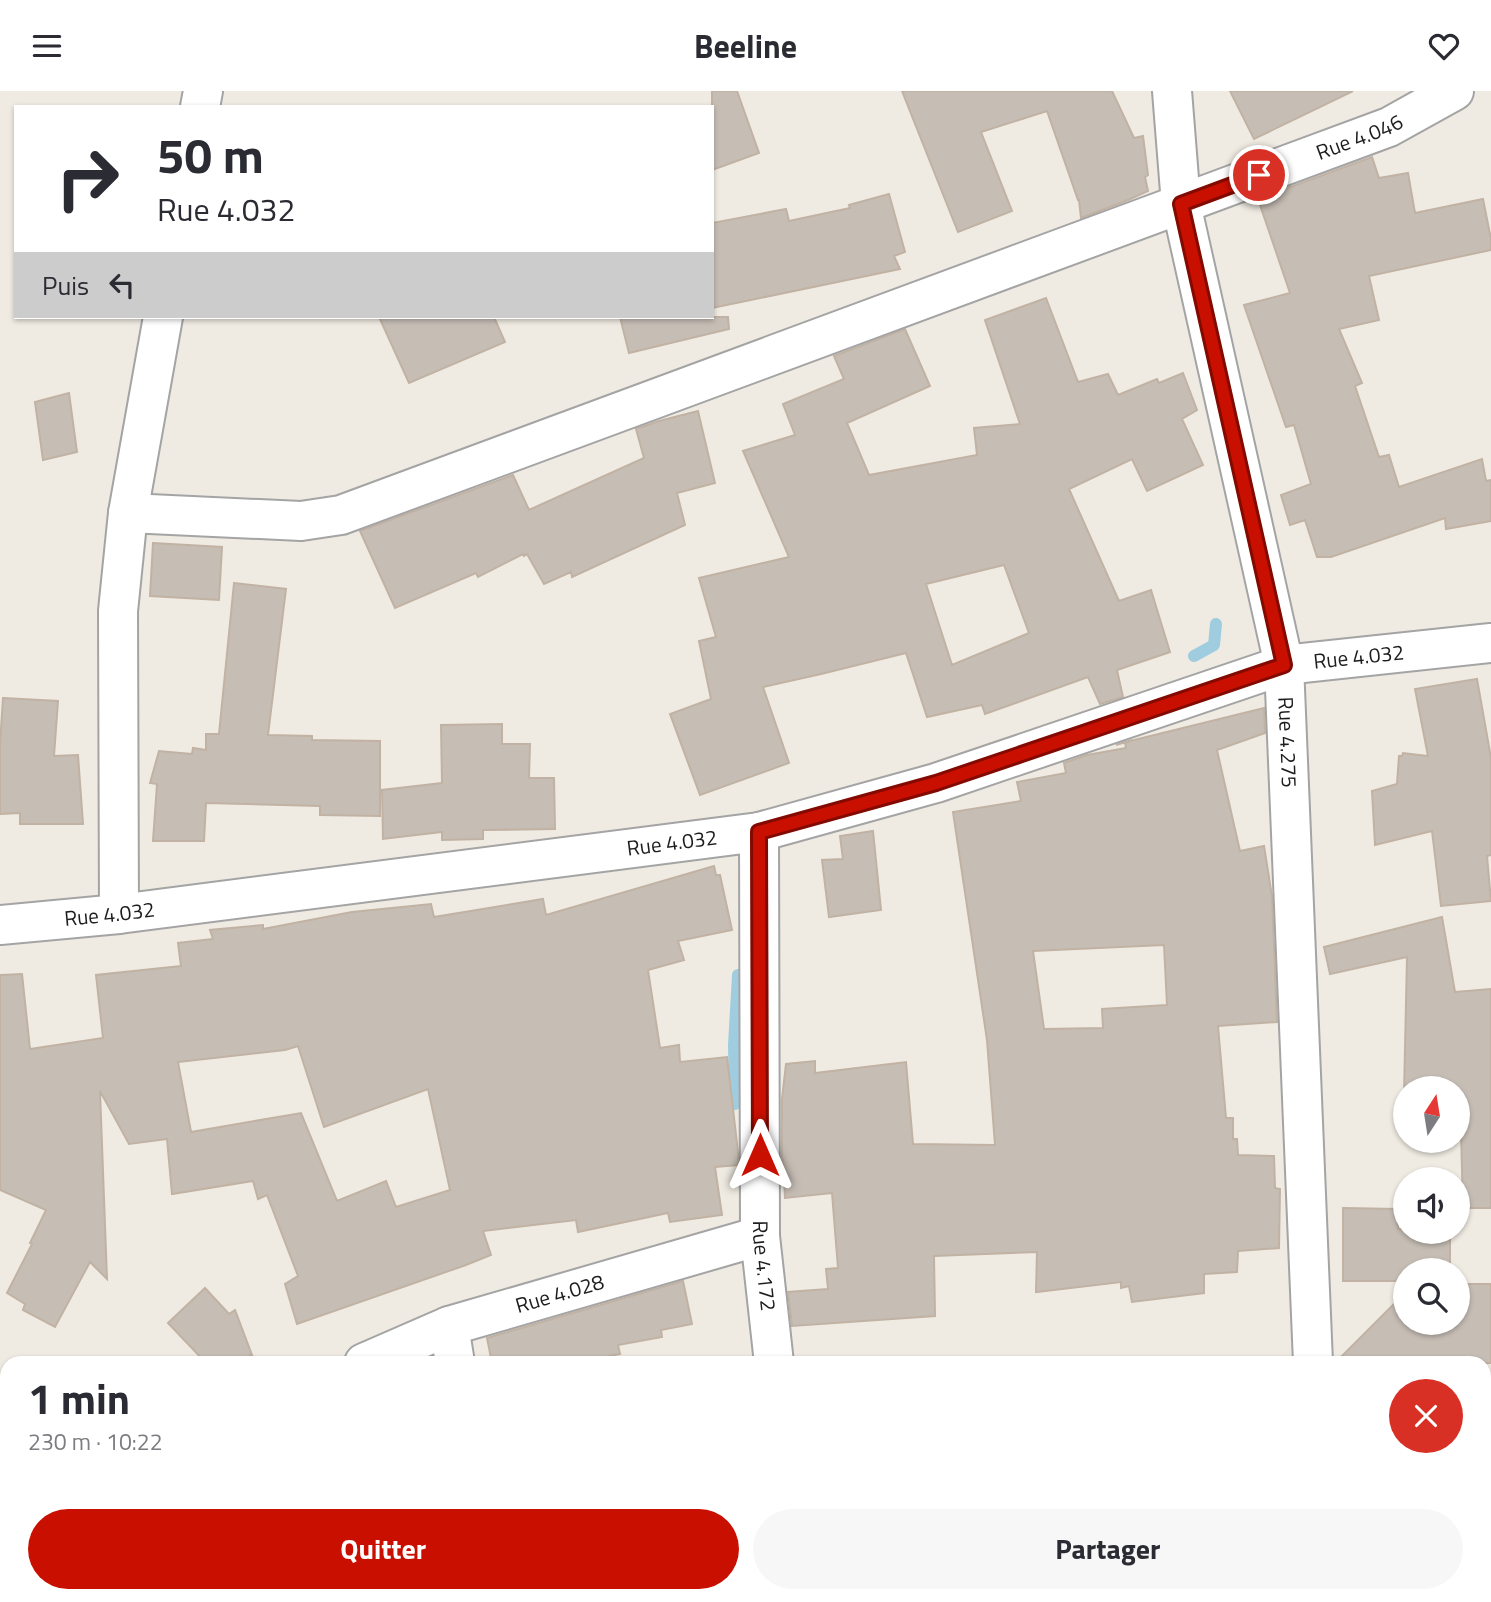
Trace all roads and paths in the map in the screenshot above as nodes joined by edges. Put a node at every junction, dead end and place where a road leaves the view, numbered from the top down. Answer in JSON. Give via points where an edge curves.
{"nodes":[{"id":1,"x":1172,"y":91,"type":"edge"},
{"id":2,"x":1454,"y":91,"type":"edge"},
{"id":3,"x":1181,"y":204,"type":"junction"},
{"id":4,"x":163,"y":319,"type":"edge"},
{"id":5,"x":128,"y":513,"type":"junction"},
{"id":6,"x":1491,"y":643,"type":"edge"},
{"id":7,"x":1284,"y":665,"type":"junction"},
{"id":8,"x":759,"y":832,"type":"junction"},
{"id":9,"x":119,"y":914,"type":"junction"},
{"id":10,"x":0,"y":925,"type":"edge"},
{"id":11,"x":760,"y":1236,"type":"junction"},
{"id":12,"x":449,"y":1326,"type":"junction"},
{"id":13,"x":380,"y":1356,"type":"edge"},
{"id":14,"x":453,"y":1356,"type":"edge"},
{"id":15,"x":773,"y":1356,"type":"edge"},
{"id":16,"x":1313,"y":1356,"type":"edge"}],
"edges":[{"from":1,"to":3,"type":"street","name":"Rue 4.275"},
{"from":2,"to":3,"type":"street","name":"Rue 4.046","via":[[1389,127]]},
{"from":3,"to":5,"type":"street","name":"Rue 4.046","via":[[341,515],[302,521]]},
{"from":3,"to":7,"type":"street","name":"Rue 4.275"},
{"from":4,"to":5,"type":"street"},
{"from":5,"to":9,"type":"street","via":[[118,611]]},
{"from":6,"to":7,"type":"street","name":"Rue 4.032"},
{"from":7,"to":8,"type":"street","name":"Rue 4.032","via":[[936,783]]},
{"from":7,"to":16,"type":"street","name":"Rue 4.275"},
{"from":8,"to":9,"type":"street","name":"Rue 4.032"},
{"from":8,"to":11,"type":"street","name":"Rue 4.172"},
{"from":9,"to":10,"type":"street","name":"Rue 4.032"},
{"from":11,"to":12,"type":"street","name":"Rue 4.028"},
{"from":11,"to":15,"type":"street","name":"Rue 4.172"},
{"from":12,"to":13,"type":"street","name":"Rue 4.028"},
{"from":12,"to":14,"type":"street"}]}
